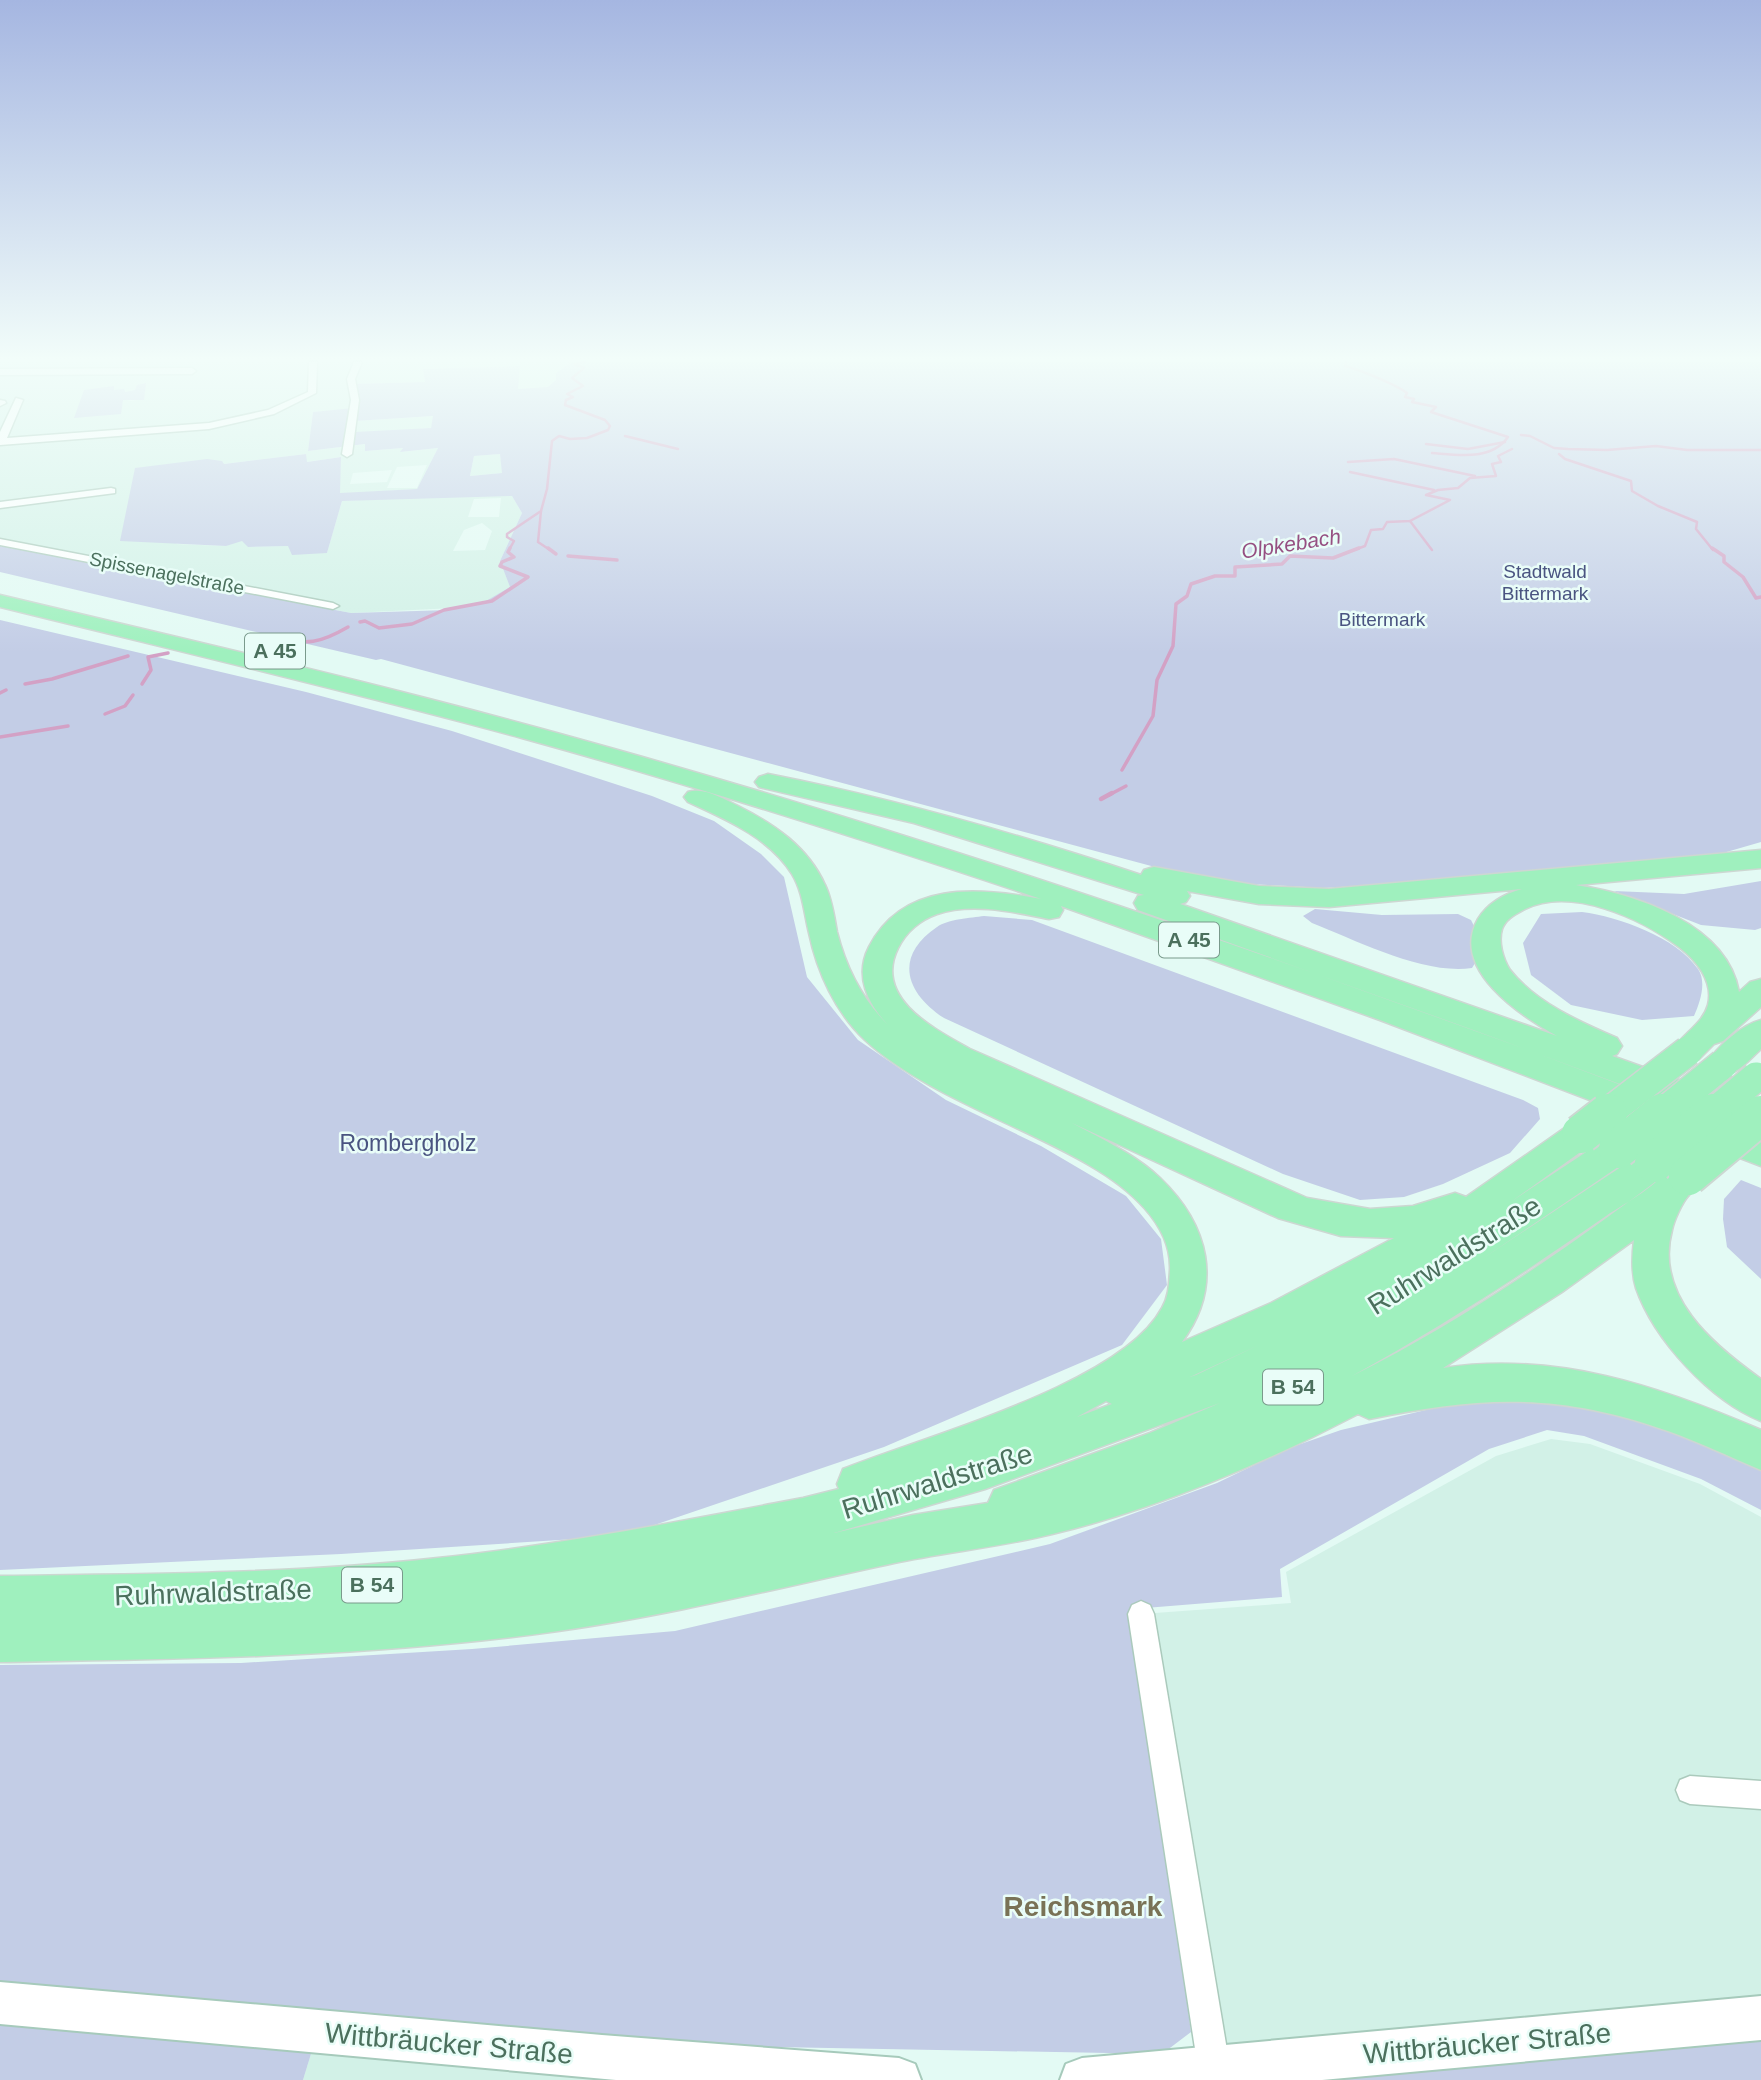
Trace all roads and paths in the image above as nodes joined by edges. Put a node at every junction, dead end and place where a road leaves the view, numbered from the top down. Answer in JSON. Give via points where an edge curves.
{"nodes":[{"id":1,"x":111,"y":491,"type":"dead end"},
{"id":2,"x":0,"y":505,"type":"edge"},
{"id":3,"x":0,"y":542,"type":"edge"},
{"id":4,"x":0,"y":586,"type":"edge"},
{"id":5,"x":0,"y":601,"type":"edge"},
{"id":6,"x":46,"y":604,"type":"junction"},
{"id":7,"x":333,"y":606,"type":"dead end"},
{"id":8,"x":609,"y":753,"type":"junction"},
{"id":9,"x":768,"y":782,"type":"junction"},
{"id":10,"x":676,"y":789,"type":"junction"},
{"id":11,"x":1006,"y":841,"type":"junction"},
{"id":12,"x":1761,"y":859,"type":"edge"},
{"id":13,"x":1063,"y":913,"type":"junction"},
{"id":14,"x":1761,"y":990,"type":"edge"},
{"id":15,"x":1761,"y":1031,"type":"edge"},
{"id":16,"x":1617,"y":1051,"type":"junction"},
{"id":17,"x":1688,"y":1051,"type":"junction"},
{"id":18,"x":1759,"y":1085,"type":"edge"},
{"id":19,"x":1761,"y":1115,"type":"edge"},
{"id":20,"x":1761,"y":1124,"type":"edge"},
{"id":21,"x":1761,"y":1152,"type":"edge"},
{"id":22,"x":1671,"y":1170,"type":"junction"},
{"id":23,"x":1761,"y":1173,"type":"edge"},
{"id":24,"x":1516,"y":1178,"type":"junction"},
{"id":25,"x":1761,"y":1402,"type":"edge"},
{"id":26,"x":1318,"y":1414,"type":"junction"},
{"id":27,"x":1026,"y":1421,"type":"junction"},
{"id":28,"x":1761,"y":1450,"type":"edge"},
{"id":29,"x":719,"y":1534,"type":"junction"},
{"id":30,"x":898,"y":1540,"type":"junction"},
{"id":31,"x":0,"y":1599,"type":"edge"},
{"id":32,"x":1141,"y":1614,"type":"dead end"},
{"id":33,"x":0,"y":1639,"type":"edge"},
{"id":34,"x":1690,"y":1790,"type":"dead end"},
{"id":35,"x":1761,"y":1795,"type":"edge"},
{"id":36,"x":0,"y":2003,"type":"edge"},
{"id":37,"x":1761,"y":2018,"type":"edge"},
{"id":38,"x":1214,"y":2068,"type":"junction"},
{"id":39,"x":899,"y":2080,"type":"edge"},
{"id":40,"x":1082,"y":2080,"type":"edge"}],
"edges":[{"from":1,"to":2,"type":"street","via":[[94,489]]},
{"from":3,"to":7,"type":"street","name":"Spissenagelstraße"},
{"from":4,"to":6,"type":"highway","number":"A 45"},
{"from":5,"to":6,"type":"highway","number":"A 45"},
{"from":6,"to":8,"type":"highway","number":"A 45"},
{"from":6,"to":8,"type":"highway","number":"A 45","via":[[372,675]]},
{"from":8,"to":9,"type":"highway","number":"A 45"},
{"from":8,"to":10,"type":"highway"},
{"from":8,"to":21,"type":"highway","number":"A 45","via":[[1141,923]]},
{"from":9,"to":11,"type":"highway","via":[[847,796]]},
{"from":9,"to":20,"type":"highway","number":"A 45","via":[[1322,962]]},
{"from":10,"to":13,"type":"highway"},
{"from":10,"to":27,"type":"highway","via":[[743,819],[795,858],[812,887],[837,980],[882,1038],[931,1070],[1121,1168],[1154,1194],[1182,1232],[1191,1275],[1188,1297],[1168,1335],[1119,1372]]},
{"from":11,"to":12,"type":"highway","via":[[1199,886],[1294,897],[1408,892]]},
{"from":11,"to":16,"type":"highway","via":[[1330,948]]},
{"from":13,"to":23,"type":"highway","via":[[1442,1049]]},
{"from":13,"to":24,"type":"highway","via":[[996,899],[967,899],[910,916],[890,933],[876,965],[886,1003],[901,1020],[947,1050],[1309,1214],[1354,1223],[1408,1222],[1438,1215]]},
{"from":14,"to":17,"type":"highway"},
{"from":15,"to":29,"type":"highway","name":"Ruhrwaldstraße","number":"B 54","bridge":true,"via":[[1618,1149],[1452,1260],[1310,1340],[1206,1390],[985,1469],[803,1520]]},
{"from":16,"to":17,"type":"highway","via":[[1553,1020],[1501,978],[1486,945],[1486,933],[1497,913],[1529,897],[1574,894],[1634,908],[1685,936],[1709,959],[1724,994],[1718,1017]]},
{"from":16,"to":18,"type":"highway"},
{"from":17,"to":24,"type":"highway","bridge":true,"via":[[1581,1135]]},
{"from":18,"to":22,"type":"highway","number":"B 54","bridge":true},
{"from":19,"to":22,"type":"highway","bridge":true},
{"from":22,"to":25,"type":"highway","via":[[1668,1199],[1650,1236],[1647,1256],[1652,1283],[1683,1335]]},
{"from":22,"to":26,"type":"highway","via":[[1562,1271],[1401,1372]]},
{"from":22,"to":30,"type":"highway","number":"B 54","via":[[1570,1223],[1484,1280],[1340,1364],[1229,1419],[1086,1478]]},
{"from":24,"to":27,"type":"highway","via":[[1425,1240],[1285,1315],[1121,1389]]},
{"from":26,"to":28,"type":"highway","via":[[1419,1390],[1501,1381],[1540,1382],[1623,1397]]},
{"from":26,"to":30,"type":"highway","via":[[1229,1452],[1073,1508]]},
{"from":27,"to":29,"type":"highway"},
{"from":29,"to":31,"type":"highway","name":"Ruhrwaldstraße","number":"B 54","via":[[563,1565],[436,1581],[215,1595]]},
{"from":30,"to":33,"type":"highway","name":"Ruhrwaldstraße","number":"B 54","via":[[757,1573],[533,1611],[226,1634]]},
{"from":32,"to":38,"type":"street"},
{"from":34,"to":35,"type":"street"},
{"from":36,"to":39,"type":"main road","name":"Wittbräucker Straße"},
{"from":37,"to":38,"type":"main road","name":"Wittbräucker Straße"},
{"from":38,"to":40,"type":"main road","name":"Wittbräucker Straße"}]}
